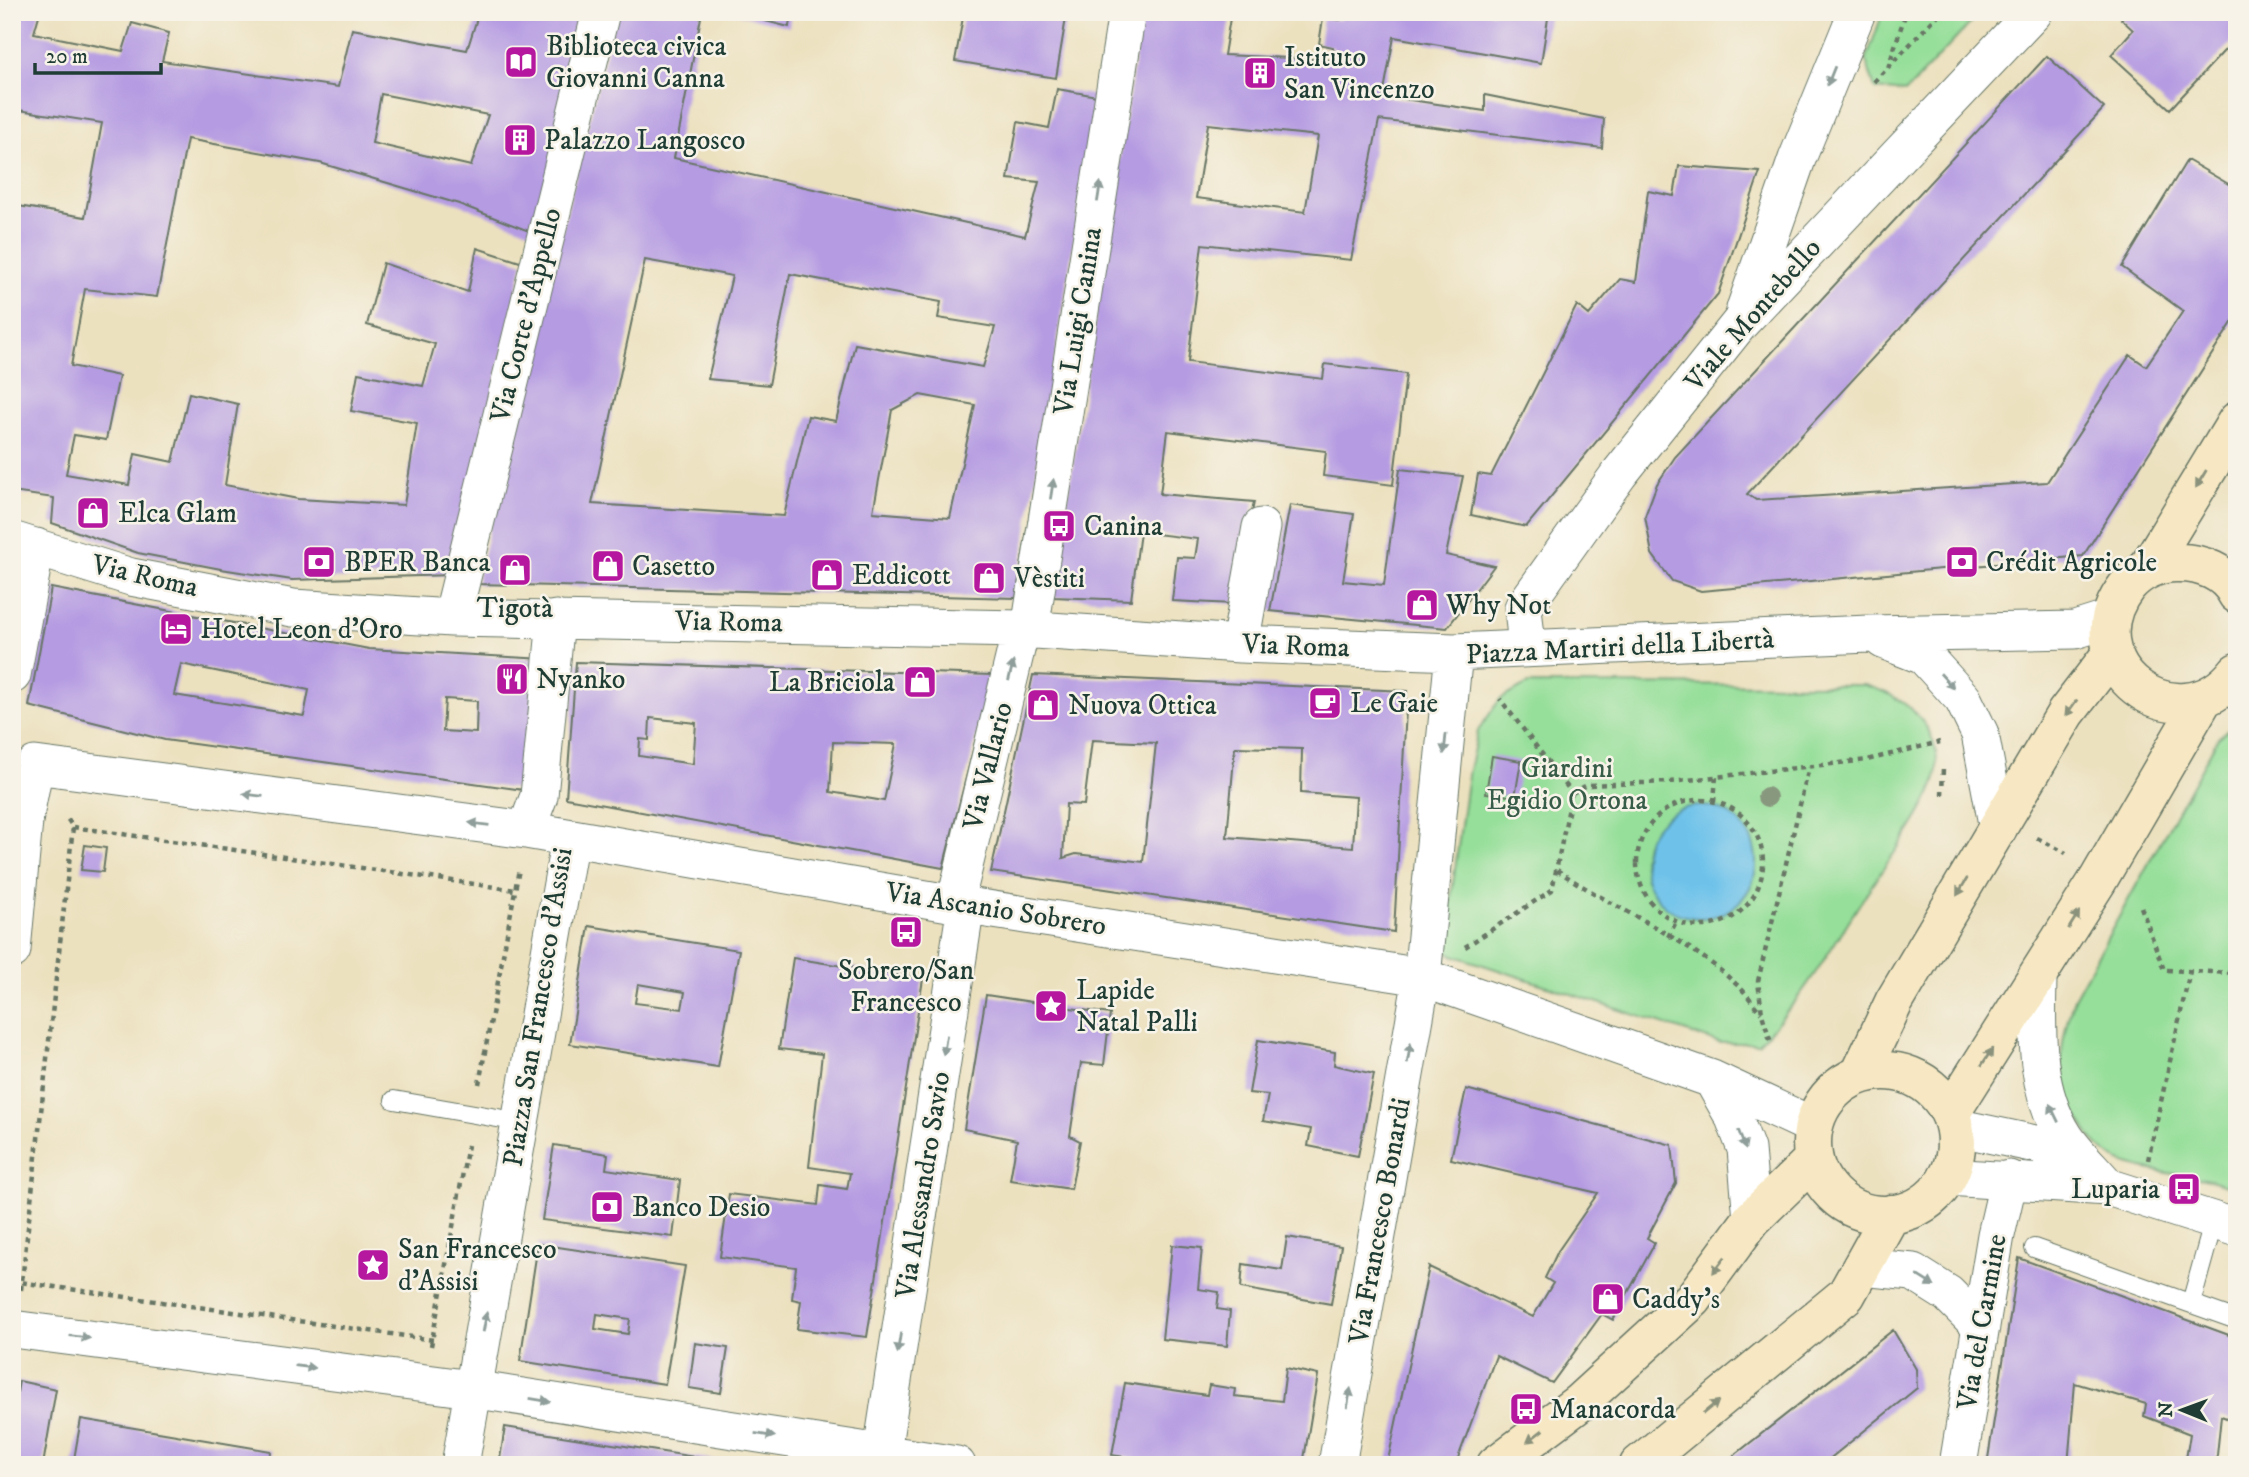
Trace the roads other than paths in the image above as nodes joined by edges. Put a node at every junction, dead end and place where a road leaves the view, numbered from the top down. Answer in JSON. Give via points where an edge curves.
{"nodes":[{"id":1,"x":601,"y":12,"type":"edge"},
{"id":2,"x":1127,"y":12,"type":"edge"},
{"id":3,"x":2034,"y":12,"type":"edge"},
{"id":4,"x":1848,"y":14,"type":"edge"},
{"id":5,"x":1740,"y":323,"type":"junction"},
{"id":6,"x":2237,"y":421,"type":"edge"},
{"id":7,"x":1261,"y":527,"type":"dead end"},
{"id":8,"x":24,"y":543,"type":"edge"},
{"id":9,"x":2147,"y":569,"type":"junction"},
{"id":10,"x":2236,"y":588,"type":"edge"},
{"id":11,"x":456,"y":603,"type":"junction"},
{"id":12,"x":556,"y":619,"type":"junction"},
{"id":13,"x":1026,"y":629,"type":"junction"},
{"id":14,"x":1869,"y":634,"type":"junction"},
{"id":15,"x":2111,"y":636,"type":"junction"},
{"id":16,"x":1240,"y":644,"type":"junction"},
{"id":17,"x":1527,"y":647,"type":"junction"},
{"id":18,"x":1454,"y":652,"type":"junction"},
{"id":19,"x":2237,"y":672,"type":"edge"},
{"id":20,"x":12,"y":675,"type":"edge"},
{"id":21,"x":2204,"y":698,"type":"junction"},
{"id":22,"x":1998,"y":828,"type":"junction"},
{"id":23,"x":526,"y":830,"type":"junction"},
{"id":24,"x":570,"y":838,"type":"junction"},
{"id":25,"x":960,"y":904,"type":"junction"},
{"id":26,"x":12,"y":950,"type":"edge"},
{"id":27,"x":1422,"y":977,"type":"junction"},
{"id":28,"x":2038,"y":978,"type":"junction"},
{"id":29,"x":1860,"y":1074,"type":"junction"},
{"id":30,"x":1712,"y":1079,"type":"junction"},
{"id":31,"x":394,"y":1100,"type":"dead end"},
{"id":32,"x":1952,"y":1120,"type":"junction"},
{"id":33,"x":520,"y":1122,"type":"junction"},
{"id":34,"x":1813,"y":1143,"type":"junction"},
{"id":35,"x":1947,"y":1177,"type":"junction"},
{"id":36,"x":2009,"y":1179,"type":"junction"},
{"id":37,"x":2108,"y":1187,"type":"junction"},
{"id":38,"x":1891,"y":1214,"type":"junction"},
{"id":39,"x":1752,"y":1219,"type":"junction"},
{"id":40,"x":2225,"y":1224,"type":"edge"},
{"id":41,"x":2034,"y":1248,"type":"dead end"},
{"id":42,"x":1861,"y":1267,"type":"junction"},
{"id":43,"x":2191,"y":1303,"type":"junction"},
{"id":44,"x":2237,"y":1320,"type":"edge"},
{"id":45,"x":1980,"y":1327,"type":"junction"},
{"id":46,"x":14,"y":1329,"type":"edge"},
{"id":47,"x":472,"y":1389,"type":"junction"},
{"id":48,"x":881,"y":1459,"type":"edge"},
{"id":49,"x":460,"y":1465,"type":"edge"},
{"id":50,"x":957,"y":1465,"type":"edge"},
{"id":51,"x":1337,"y":1465,"type":"edge"},
{"id":52,"x":1496,"y":1465,"type":"edge"},
{"id":53,"x":1639,"y":1465,"type":"edge"},
{"id":54,"x":1958,"y":1465,"type":"edge"}],
"edges":[{"from":1,"to":11,"type":"street","name":"Via Corte d'Appello"},
{"from":13,"to":2,"type":"street","name":"Via Luigi Canina","one_way":true},
{"from":3,"to":5,"type":"street","name":"Viale Montebello"},
{"from":4,"to":5,"type":"street","one_way":true},
{"from":5,"to":17,"type":"street","name":"Viale Montebello","via":[[1619,474],[1523,608]]},
{"from":6,"to":9,"type":"main road","one_way":true},
{"from":7,"to":16,"type":"street"},
{"from":8,"to":11,"type":"street","name":"Via Roma","via":[[131,577],[293,608]]},
{"from":8,"to":20,"type":"street"},
{"from":9,"to":10,"type":"main road","via":[[2170,562],[2194,563],[2216,572]]},
{"from":9,"to":15,"type":"main road","via":[[2124,590]]},
{"from":11,"to":12,"type":"street","name":"Via Roma"},
{"from":12,"to":13,"type":"street","name":"Via Roma"},
{"from":12,"to":23,"type":"street","via":[[539,796]]},
{"from":13,"to":16,"type":"street","name":"Via Roma"},
{"from":25,"to":13,"type":"street","name":"Via Vallario","one_way":true},
{"from":14,"to":15,"type":"street","name":"Piazza Martiri della Libertà","via":[[2075,630]]},
{"from":14,"to":17,"type":"street","name":"Piazza Martiri della Libertà"},
{"from":14,"to":22,"type":"street","name":"Piazza Martiri della Libertà","one_way":true,"via":[[1924,656],[1963,699],[1980,734]]},
{"from":15,"to":21,"type":"main road","via":[[2122,674],[2139,690],[2159,700],[2182,703]]},
{"from":15,"to":22,"type":"main road","one_way":true},
{"from":16,"to":18,"type":"street","name":"Via Roma"},
{"from":17,"to":18,"type":"street","name":"Piazza Martiri della Libertà"},
{"from":18,"to":27,"type":"street","name":"Piazza Martiri della Libertà","one_way":true},
{"from":19,"to":21,"type":"main road"},
{"from":28,"to":21,"type":"main road","one_way":true},
{"from":22,"to":29,"type":"main road","one_way":true,"via":[[1894,1002]]},
{"from":23,"to":24,"type":"street","name":"Piazza San Francesco d'Assisi"},
{"from":23,"to":26,"type":"street","name":"Piazza San Francesco d'Assisi","one_way":true,"via":[[34,765]]},
{"from":24,"to":25,"type":"street","name":"Via Ascanio Sobrero"},
{"from":24,"to":33,"type":"street","name":"Piazza San Francesco d'Assisi"},
{"from":25,"to":27,"type":"street","name":"Via Ascanio Sobrero"},
{"from":25,"to":48,"type":"street","name":"Via Alessandro Savio","one_way":true},
{"from":27,"to":30,"type":"street"},
{"from":51,"to":27,"type":"street","name":"Via Francesco Bonardi","one_way":true},
{"from":32,"to":28,"type":"main road","one_way":true},
{"from":37,"to":28,"type":"street","one_way":true,"via":[[2065,1138],[2045,1096],[2037,1047]]},
{"from":29,"to":32,"type":"main road","via":[[1903,1072],[1922,1081],[1939,1096]]},
{"from":29,"to":34,"type":"main road","via":[[1839,1086],[1823,1104]]},
{"from":30,"to":34,"type":"street"},
{"from":30,"to":39,"type":"street","one_way":true,"via":[[1746,1149]]},
{"from":31,"to":33,"type":"lane"},
{"from":32,"to":35,"type":"main road","via":[[1954,1162]]},
{"from":32,"to":37,"type":"street","via":[[2040,1145]]},
{"from":47,"to":33,"type":"street","name":"Piazza San Francesco d'Assisi","one_way":true},
{"from":34,"to":38,"type":"main road","via":[[1821,1180],[1834,1196],[1871,1214]]},
{"from":34,"to":39,"type":"main road"},
{"from":35,"to":36,"type":"street"},
{"from":35,"to":38,"type":"main road","via":[[1933,1195],[1914,1208]]},
{"from":36,"to":37,"type":"street"},
{"from":36,"to":45,"type":"street","name":"Via del Carmine"},
{"from":37,"to":40,"type":"street"},
{"from":38,"to":42,"type":"main road"},
{"from":39,"to":52,"type":"main road","one_way":true,"via":[[1693,1299],[1578,1403]]},
{"from":40,"to":43,"type":"lane"},
{"from":41,"to":43,"type":"lane"},
{"from":42,"to":45,"type":"street","one_way":true,"via":[[1913,1272],[1948,1294]]},
{"from":53,"to":42,"type":"main road","one_way":true,"via":[[1846,1295]]},
{"from":43,"to":44,"type":"lane"},
{"from":45,"to":54,"type":"street","name":"Via del Carmine"},
{"from":46,"to":47,"type":"street","one_way":true},
{"from":47,"to":48,"type":"street","one_way":true},
{"from":47,"to":49,"type":"street","name":"Piazza San Francesco d'Assisi"},
{"from":48,"to":50,"type":"street"}]}
